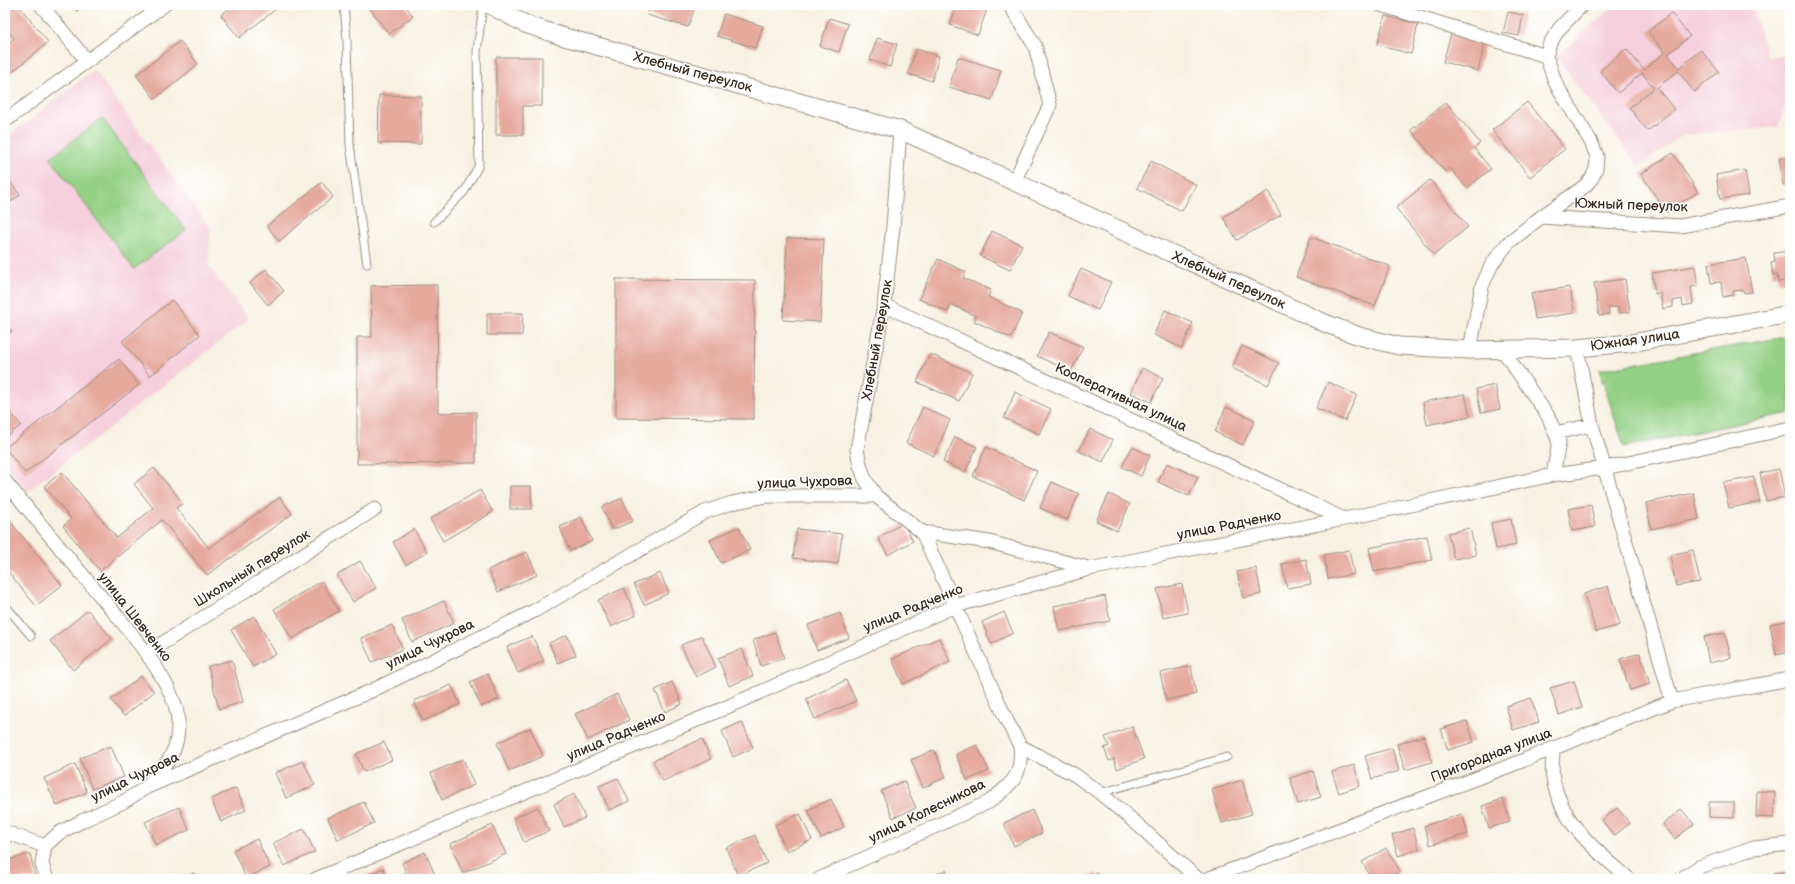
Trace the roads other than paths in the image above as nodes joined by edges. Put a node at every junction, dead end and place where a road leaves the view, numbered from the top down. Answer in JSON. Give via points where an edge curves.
{"nodes":[{"id":1,"x":42,"y":5,"type":"edge"},
{"id":2,"x":164,"y":5,"type":"edge"},
{"id":3,"x":344,"y":5,"type":"edge"},
{"id":4,"x":484,"y":5,"type":"edge"},
{"id":5,"x":490,"y":5,"type":"edge"},
{"id":6,"x":1010,"y":5,"type":"edge"},
{"id":7,"x":1381,"y":5,"type":"edge"},
{"id":8,"x":1582,"y":5,"type":"edge"},
{"id":9,"x":1546,"y":56,"type":"junction"},
{"id":10,"x":87,"y":60,"type":"junction"},
{"id":11,"x":5,"y":121,"type":"edge"},
{"id":12,"x":900,"y":130,"type":"junction"},
{"id":13,"x":1014,"y":182,"type":"junction"},
{"id":14,"x":1790,"y":206,"type":"edge"},
{"id":15,"x":1541,"y":217,"type":"junction"},
{"id":16,"x":434,"y":222,"type":"dead end"},
{"id":17,"x":367,"y":264,"type":"dead end"},
{"id":18,"x":884,"y":305,"type":"junction"},
{"id":19,"x":1790,"y":314,"type":"edge"},
{"id":20,"x":1577,"y":348,"type":"junction"},
{"id":21,"x":1502,"y":349,"type":"junction"},
{"id":22,"x":1470,"y":350,"type":"junction"},
{"id":23,"x":1592,"y":425,"type":"junction"},
{"id":24,"x":1790,"y":428,"type":"edge"},
{"id":25,"x":1555,"y":432,"type":"junction"},
{"id":26,"x":1604,"y":468,"type":"junction"},
{"id":27,"x":1553,"y":475,"type":"junction"},
{"id":28,"x":5,"y":481,"type":"edge"},
{"id":29,"x":876,"y":496,"type":"junction"},
{"id":30,"x":375,"y":509,"type":"dead end"},
{"id":31,"x":1344,"y":519,"type":"junction"},
{"id":32,"x":922,"y":532,"type":"junction"},
{"id":33,"x":1089,"y":568,"type":"junction"},
{"id":34,"x":5,"y":605,"type":"edge"},
{"id":35,"x":954,"y":606,"type":"junction"},
{"id":36,"x":31,"y":636,"type":"dead end"},
{"id":37,"x":147,"y":653,"type":"junction"},
{"id":38,"x":1790,"y":679,"type":"edge"},
{"id":39,"x":1672,"y":701,"type":"junction"},
{"id":40,"x":1020,"y":746,"type":"junction"},
{"id":41,"x":1553,"y":748,"type":"junction"},
{"id":42,"x":1227,"y":757,"type":"dead end"},
{"id":43,"x":146,"y":787,"type":"junction"},
{"id":44,"x":1100,"y":793,"type":"junction"},
{"id":45,"x":5,"y":832,"type":"edge"},
{"id":46,"x":1790,"y":844,"type":"edge"},
{"id":47,"x":45,"y":846,"type":"junction"},
{"id":48,"x":47,"y":879,"type":"edge"},
{"id":49,"x":316,"y":879,"type":"edge"},
{"id":50,"x":819,"y":879,"type":"edge"},
{"id":51,"x":1198,"y":879,"type":"edge"},
{"id":52,"x":1207,"y":879,"type":"edge"},
{"id":53,"x":1630,"y":879,"type":"edge"},
{"id":54,"x":1680,"y":879,"type":"edge"}],
"edges":[{"from":1,"to":10,"type":"street"},
{"from":2,"to":10,"type":"street"},
{"from":3,"to":17,"type":"lane","via":[[350,145]]},
{"from":4,"to":16,"type":"lane","via":[[477,51],[479,165],[464,192]]},
{"from":5,"to":12,"type":"street","name":"Хлебный переулок","via":[[525,24],[561,36]]},
{"from":6,"to":13,"type":"street","via":[[1035,46],[1050,105]]},
{"from":7,"to":9,"type":"street"},
{"from":8,"to":9,"type":"street","via":[[1559,29],[1550,43]]},
{"from":9,"to":15,"type":"street","via":[[1556,84],[1597,156],[1596,169],[1585,186]]},
{"from":10,"to":11,"type":"street"},
{"from":12,"to":13,"type":"street","name":"Хлебный переулок"},
{"from":12,"to":18,"type":"street","name":"Хлебный переулок"},
{"from":13,"to":22,"type":"street","name":"Хлебный переулок","via":[[1327,324],[1359,336],[1399,346]]},
{"from":14,"to":15,"type":"street","name":"Южный переулок","via":[[1680,226]]},
{"from":15,"to":22,"type":"street","via":[[1508,243],[1492,264],[1482,286]]},
{"from":18,"to":29,"type":"street","name":"Хлебный переулок","via":[[858,449],[865,479]]},
{"from":18,"to":31,"type":"street","name":"Кооперативная улица"},
{"from":19,"to":20,"type":"street","name":"Южная улица","via":[[1630,342]]},
{"from":20,"to":21,"type":"street","name":"Хлебный переулок"},
{"from":20,"to":23,"type":"street","name":"Южная улица"},
{"from":21,"to":22,"type":"street","name":"Хлебный переулок"},
{"from":21,"to":25,"type":"street","via":[[1548,416]]},
{"from":23,"to":25,"type":"street"},
{"from":23,"to":26,"type":"street","name":"Южная улица"},
{"from":24,"to":26,"type":"street"},
{"from":25,"to":27,"type":"street","via":[[1559,442]]},
{"from":26,"to":27,"type":"street","name":"улица Радченко"},
{"from":26,"to":39,"type":"street","name":"Южная улица"},
{"from":27,"to":31,"type":"street","name":"улица Радченко"},
{"from":28,"to":37,"type":"street","name":"улица Шевченко"},
{"from":29,"to":32,"type":"street","name":"Хлебный переулок"},
{"from":29,"to":43,"type":"street","name":"улица Чухрова","via":[[766,496],[732,502],[705,512],[534,611],[372,691]]},
{"from":30,"to":37,"type":"street","name":"Школьный переулок"},
{"from":31,"to":33,"type":"street","name":"улица Радченко"},
{"from":32,"to":33,"type":"street","via":[[989,542]]},
{"from":32,"to":35,"type":"street"},
{"from":33,"to":35,"type":"street","name":"улица Радченко"},
{"from":34,"to":36,"type":"lane"},
{"from":35,"to":40,"type":"street"},
{"from":35,"to":49,"type":"street","name":"улица Радченко","via":[[711,714]]},
{"from":37,"to":43,"type":"street","name":"улица Шевченко","via":[[172,694],[178,720],[176,748],[166,766]]},
{"from":38,"to":39,"type":"street","name":"Пригородная улица"},
{"from":39,"to":41,"type":"street","name":"Пригородная улица"},
{"from":40,"to":44,"type":"street","via":[[1075,774]]},
{"from":40,"to":50,"type":"street","name":"улица Колесникова","via":[[1022,761],[1018,772],[1009,785],[989,802]]},
{"from":41,"to":52,"type":"street","name":"Пригородная улица"},
{"from":41,"to":53,"type":"street","via":[[1552,779],[1565,816],[1591,846]]},
{"from":42,"to":44,"type":"lane"},
{"from":43,"to":47,"type":"street","name":"улица Чухрова","via":[[123,802],[59,833]]},
{"from":44,"to":51,"type":"street"},
{"from":45,"to":47,"type":"street"},
{"from":46,"to":54,"type":"street","via":[[1754,848],[1699,867]]},
{"from":47,"to":48,"type":"street","via":[[42,864]]}]}
